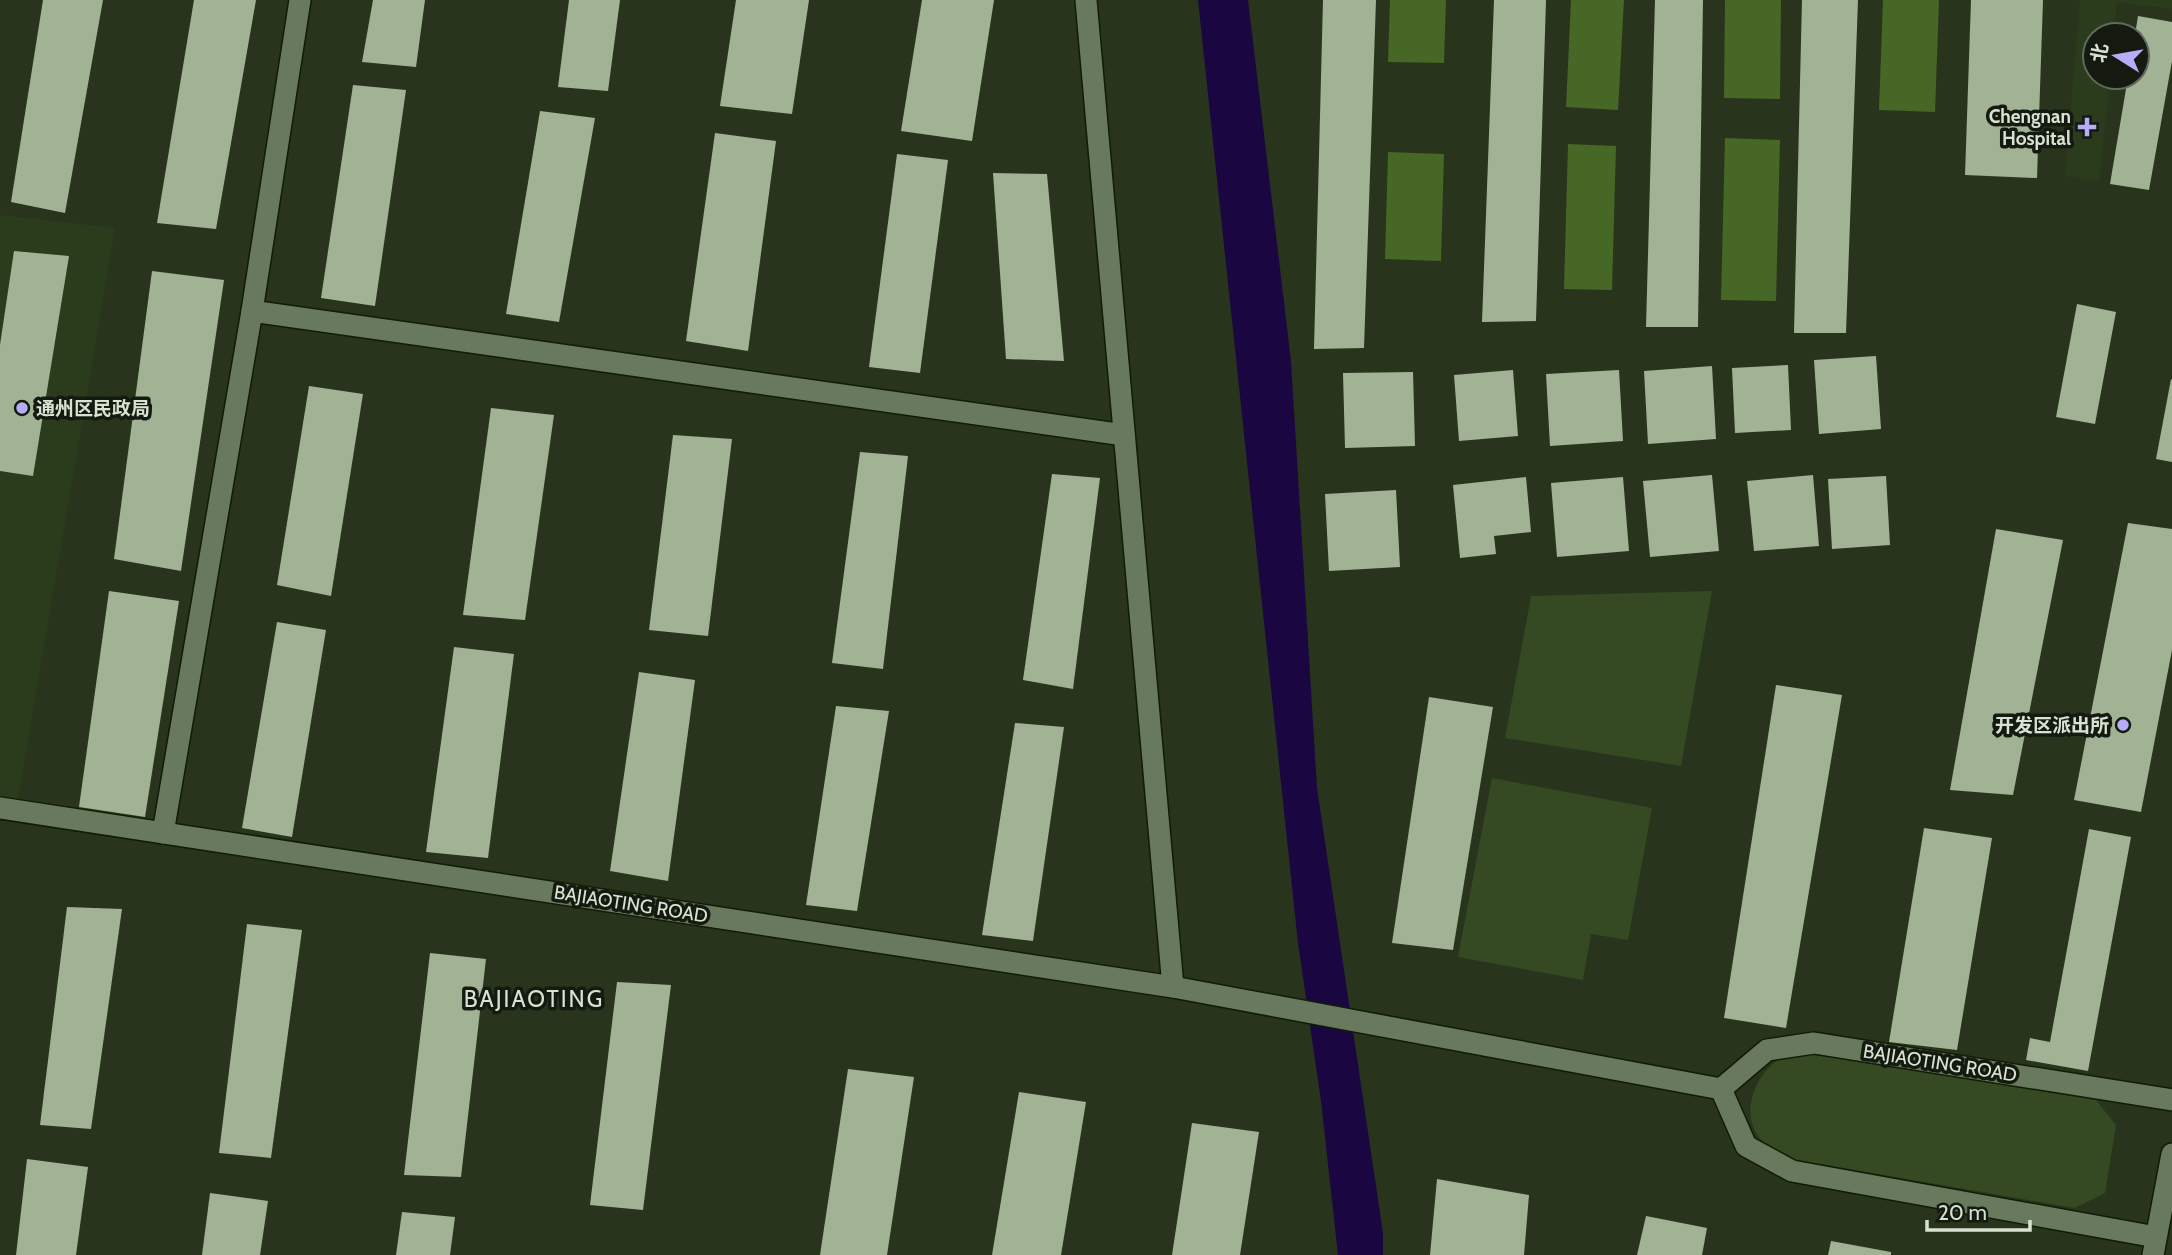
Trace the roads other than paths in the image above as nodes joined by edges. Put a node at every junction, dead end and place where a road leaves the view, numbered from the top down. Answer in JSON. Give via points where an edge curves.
{"nodes":[{"id":1,"x":300,"y":0,"type":"edge"},
{"id":2,"x":1086,"y":0,"type":"edge"},
{"id":3,"x":251,"y":311,"type":"junction"},
{"id":4,"x":1124,"y":435,"type":"junction"},
{"id":5,"x":0,"y":808,"type":"edge"},
{"id":6,"x":163,"y":833,"type":"junction"},
{"id":7,"x":1173,"y":987,"type":"junction"},
{"id":8,"x":1721,"y":1089,"type":"junction"},
{"id":9,"x":2172,"y":1100,"type":"edge"},
{"id":10,"x":2172,"y":1154,"type":"edge"},
{"id":11,"x":2155,"y":1246,"type":"edge"}],
"edges":[{"from":1,"to":3,"type":"street"},
{"from":2,"to":4,"type":"street"},
{"from":3,"to":4,"type":"street"},
{"from":3,"to":6,"type":"street"},
{"from":4,"to":7,"type":"street"},
{"from":5,"to":6,"type":"street","name":"BAJIAOTING ROAD"},
{"from":6,"to":7,"type":"street","name":"BAJIAOTING ROAD"},
{"from":7,"to":8,"type":"street","name":"BAJIAOTING ROAD"},
{"from":8,"to":9,"type":"street","name":"BAJIAOTING ROAD","via":[[1767,1050],[1814,1043]]},
{"from":8,"to":11,"type":"street","via":[[1746,1146],[1792,1171]]},
{"from":10,"to":11,"type":"street"}]}
